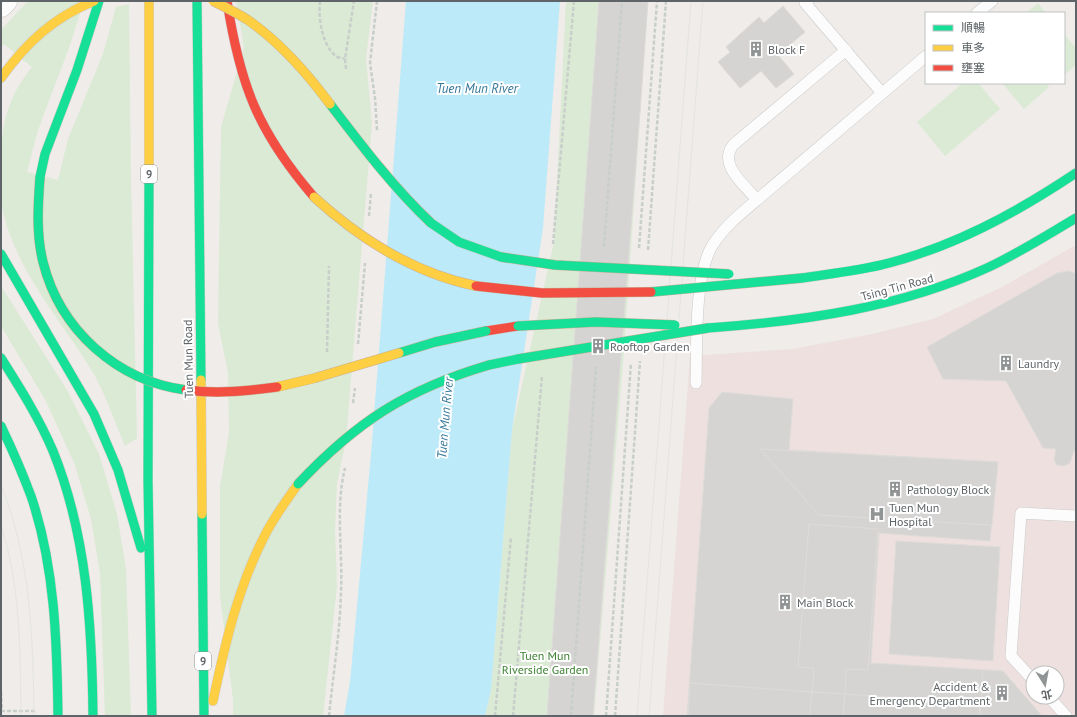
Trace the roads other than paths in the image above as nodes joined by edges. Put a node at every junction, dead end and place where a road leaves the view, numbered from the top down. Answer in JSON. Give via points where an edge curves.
{"nodes":[{"id":1,"x":6,"y":1,"type":"edge"},
{"id":2,"x":94,"y":1,"type":"edge"},
{"id":3,"x":99,"y":1,"type":"edge"},
{"id":4,"x":149,"y":1,"type":"edge"},
{"id":5,"x":197,"y":1,"type":"edge"},
{"id":6,"x":213,"y":1,"type":"edge"},
{"id":7,"x":227,"y":1,"type":"edge"},
{"id":8,"x":808,"y":1,"type":"edge"},
{"id":9,"x":992,"y":1,"type":"edge"},
{"id":10,"x":1,"y":6,"type":"edge"},
{"id":11,"x":978,"y":12,"type":"edge"},
{"id":12,"x":846,"y":50,"type":"junction"},
{"id":13,"x":925,"y":57,"type":"edge"},
{"id":14,"x":1,"y":78,"type":"edge"},
{"id":15,"x":882,"y":93,"type":"junction"},
{"id":16,"x":1076,"y":173,"type":"edge"},
{"id":17,"x":757,"y":200,"type":"junction"},
{"id":18,"x":1076,"y":218,"type":"edge"},
{"id":19,"x":1,"y":254,"type":"edge"},
{"id":20,"x":802,"y":278,"type":"junction"},
{"id":21,"x":708,"y":328,"type":"junction"},
{"id":22,"x":1,"y":358,"type":"edge"},
{"id":23,"x":696,"y":383,"type":"dead end"},
{"id":24,"x":1,"y":426,"type":"edge"},
{"id":25,"x":1076,"y":516,"type":"edge"},
{"id":26,"x":150,"y":586,"type":"junction"},
{"id":27,"x":1025,"y":671,"type":"edge"},
{"id":28,"x":1056,"y":705,"type":"edge"},
{"id":29,"x":58,"y":716,"type":"edge"},
{"id":30,"x":93,"y":716,"type":"edge"},
{"id":31,"x":152,"y":716,"type":"edge"},
{"id":32,"x":204,"y":716,"type":"edge"},
{"id":33,"x":210,"y":716,"type":"edge"},
{"id":34,"x":1066,"y":716,"type":"edge"}],
"edges":[{"from":1,"to":10,"type":"street"},
{"from":2,"to":14,"type":"main road","via":[[65,14],[29,42]]},
{"from":3,"to":21,"type":"main road","bridge":true,"via":[[77,70],[45,154],[37,213],[38,240],[50,284],[64,312],[90,345],[109,361],[153,383],[179,390],[226,394],[278,387],[419,346],[518,326],[559,322],[632,321]]},
{"from":4,"to":26,"type":"main road","number":"9"},
{"from":5,"to":32,"type":"main road","name":"Tuen Mun Road","number":"9"},
{"from":6,"to":20,"type":"main road","bridge":true,"via":[[233,9],[288,53],[315,83],[396,190],[431,223],[465,244],[501,257],[555,265]]},
{"from":7,"to":20,"type":"main road","bridge":true,"via":[[233,42],[252,106],[271,143],[314,197],[356,234],[410,264],[441,277],[501,291],[530,294],[628,295]]},
{"from":8,"to":12,"type":"lane","via":[[805,3]]},
{"from":9,"to":11,"type":"lane"},
{"from":12,"to":15,"type":"lane"},
{"from":12,"to":17,"type":"lane","via":[[729,150],[728,164],[731,170]]},
{"from":13,"to":15,"type":"lane"},
{"from":15,"to":17,"type":"lane"},
{"from":16,"to":20,"type":"main road","via":[[1029,203],[953,242],[880,265]]},
{"from":17,"to":23,"type":"lane","via":[[722,232],[704,265]]},
{"from":18,"to":21,"type":"main road","name":"Tsing Tin Road","via":[[1013,256],[968,278],[886,305],[789,322]]},
{"from":19,"to":26,"type":"main road","via":[[97,420],[123,483]]},
{"from":21,"to":33,"type":"main road","bridge":true,"via":[[518,359],[465,371],[441,379],[393,402],[358,426],[333,447],[298,484],[264,536],[237,605],[222,656]]},
{"from":22,"to":30,"type":"main road","via":[[34,412],[52,450],[75,519],[90,607]]},
{"from":24,"to":29,"type":"main road","via":[[25,478],[38,514],[46,550],[56,630]]},
{"from":25,"to":27,"type":"lane","via":[[1021,513],[1011,656]]},
{"from":26,"to":31,"type":"main road","number":"9"},
{"from":28,"to":34,"type":"lane"}]}
